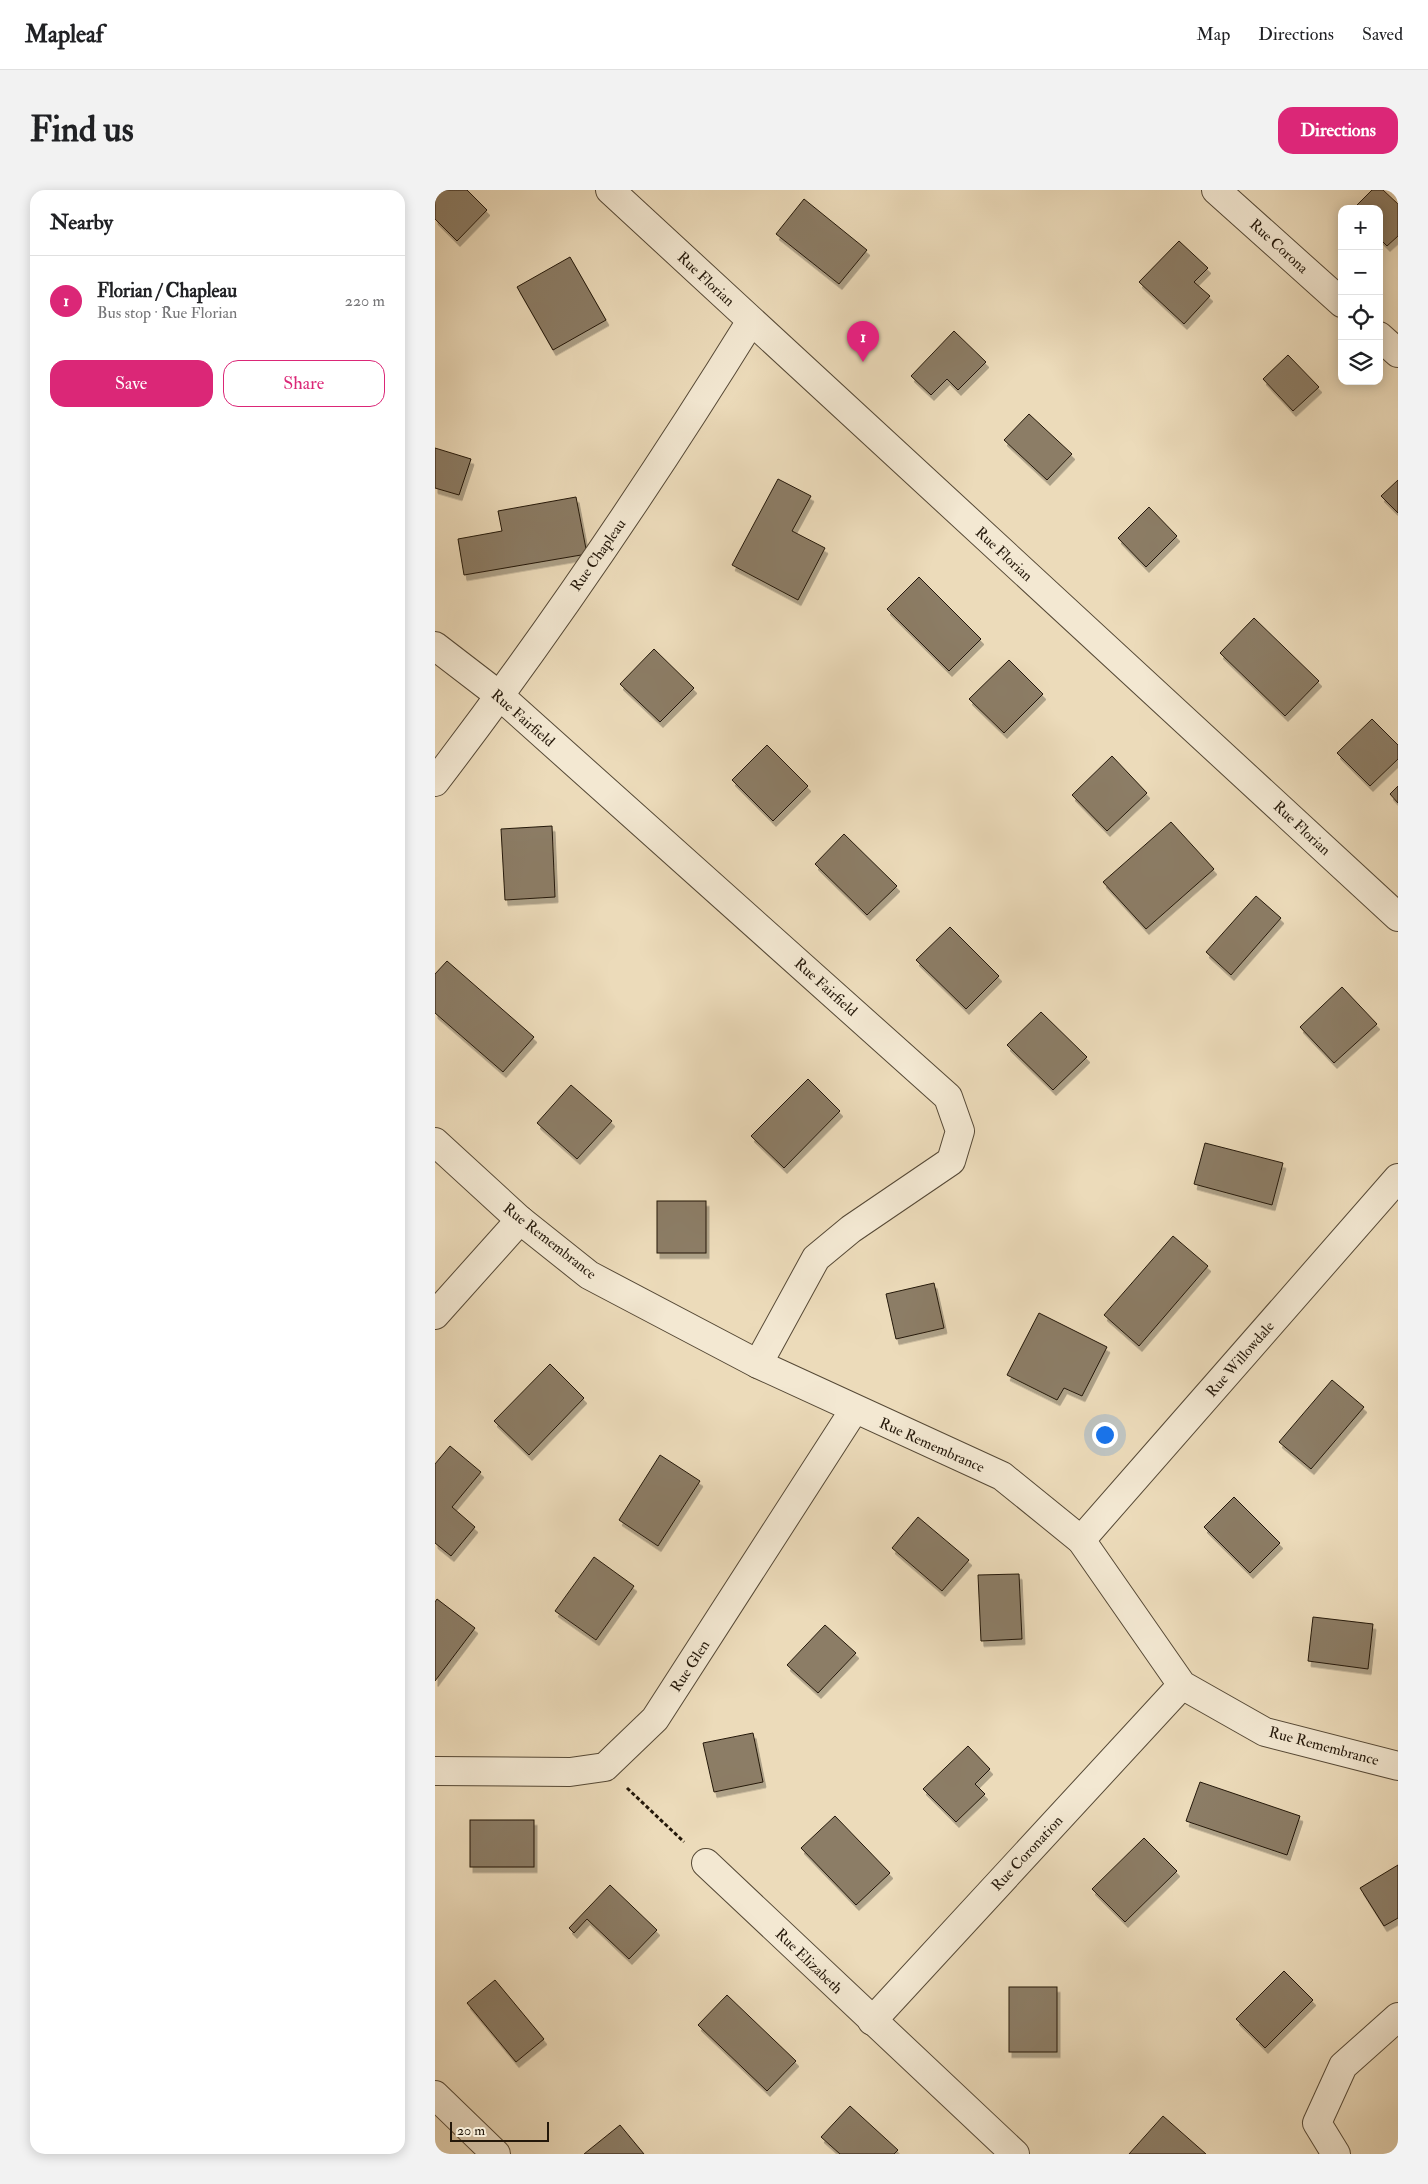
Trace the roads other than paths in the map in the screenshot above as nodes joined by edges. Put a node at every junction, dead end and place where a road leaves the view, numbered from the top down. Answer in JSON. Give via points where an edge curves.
{"nodes":[{"id":1,"x":610,"y":190,"type":"edge"},
{"id":2,"x":1216,"y":190,"type":"edge"},
{"id":3,"x":1338,"y":299,"type":"edge"},
{"id":4,"x":751,"y":321,"type":"junction"},
{"id":5,"x":1383,"y":340,"type":"edge"},
{"id":6,"x":1398,"y":353,"type":"edge"},
{"id":7,"x":435,"y":646,"type":"edge"},
{"id":8,"x":500,"y":696,"type":"junction"},
{"id":9,"x":435,"y":782,"type":"edge"},
{"id":10,"x":1398,"y":917,"type":"edge"},
{"id":11,"x":435,"y":1142,"type":"edge"},
{"id":12,"x":1398,"y":1178,"type":"edge"},
{"id":13,"x":520,"y":1220,"type":"junction"},
{"id":14,"x":435,"y":1315,"type":"edge"},
{"id":15,"x":758,"y":1364,"type":"junction"},
{"id":16,"x":854,"y":1410,"type":"junction"},
{"id":17,"x":1081,"y":1540,"type":"junction"},
{"id":18,"x":1183,"y":1685,"type":"junction"},
{"id":19,"x":1398,"y":1766,"type":"edge"},
{"id":20,"x":435,"y":1771,"type":"edge"},
{"id":21,"x":706,"y":1863,"type":"road end"},
{"id":22,"x":1398,"y":2017,"type":"edge"},
{"id":23,"x":872,"y":2021,"type":"junction"},
{"id":24,"x":435,"y":2095,"type":"edge"},
{"id":25,"x":496,"y":2154,"type":"edge"},
{"id":26,"x":1015,"y":2154,"type":"edge"},
{"id":27,"x":1336,"y":2154,"type":"edge"}],
"edges":[{"from":1,"to":4,"type":"street","name":"Rue Florian"},
{"from":2,"to":3,"type":"street","name":"Rue Corona"},
{"from":4,"to":8,"type":"street","name":"Rue Chapleau","via":[[675,444]]},
{"from":4,"to":10,"type":"street","name":"Rue Florian"},
{"from":5,"to":6,"type":"street"},
{"from":7,"to":8,"type":"street","name":"Rue Fairfield"},
{"from":8,"to":9,"type":"street","name":"Rue Chapleau"},
{"from":8,"to":15,"type":"street","name":"Rue Fairfield","via":[[948,1097],[960,1131],[951,1161],[851,1228],[817,1258]]},
{"from":11,"to":13,"type":"street","name":"Rue Remembrance"},
{"from":12,"to":17,"type":"street","name":"Rue Willowdale"},
{"from":13,"to":14,"type":"street"},
{"from":13,"to":15,"type":"street","name":"Rue Remembrance","via":[[589,1276]]},
{"from":15,"to":16,"type":"street","name":"Rue Remembrance"},
{"from":16,"to":17,"type":"street","name":"Rue Remembrance","via":[[1002,1476]]},
{"from":16,"to":20,"type":"street","name":"Rue Glen","via":[[655,1719],[605,1767],[570,1772]]},
{"from":17,"to":18,"type":"street","name":"Rue Remembrance"},
{"from":18,"to":19,"type":"street","name":"Rue Remembrance","via":[[1265,1732]]},
{"from":18,"to":23,"type":"street","name":"Rue Coronation"},
{"from":21,"to":23,"type":"street","name":"Rue Elizabeth"},
{"from":22,"to":27,"type":"street","via":[[1343,2066],[1317,2123]]},
{"from":23,"to":26,"type":"street","name":"Rue Elizabeth"},
{"from":24,"to":25,"type":"street"}]}
